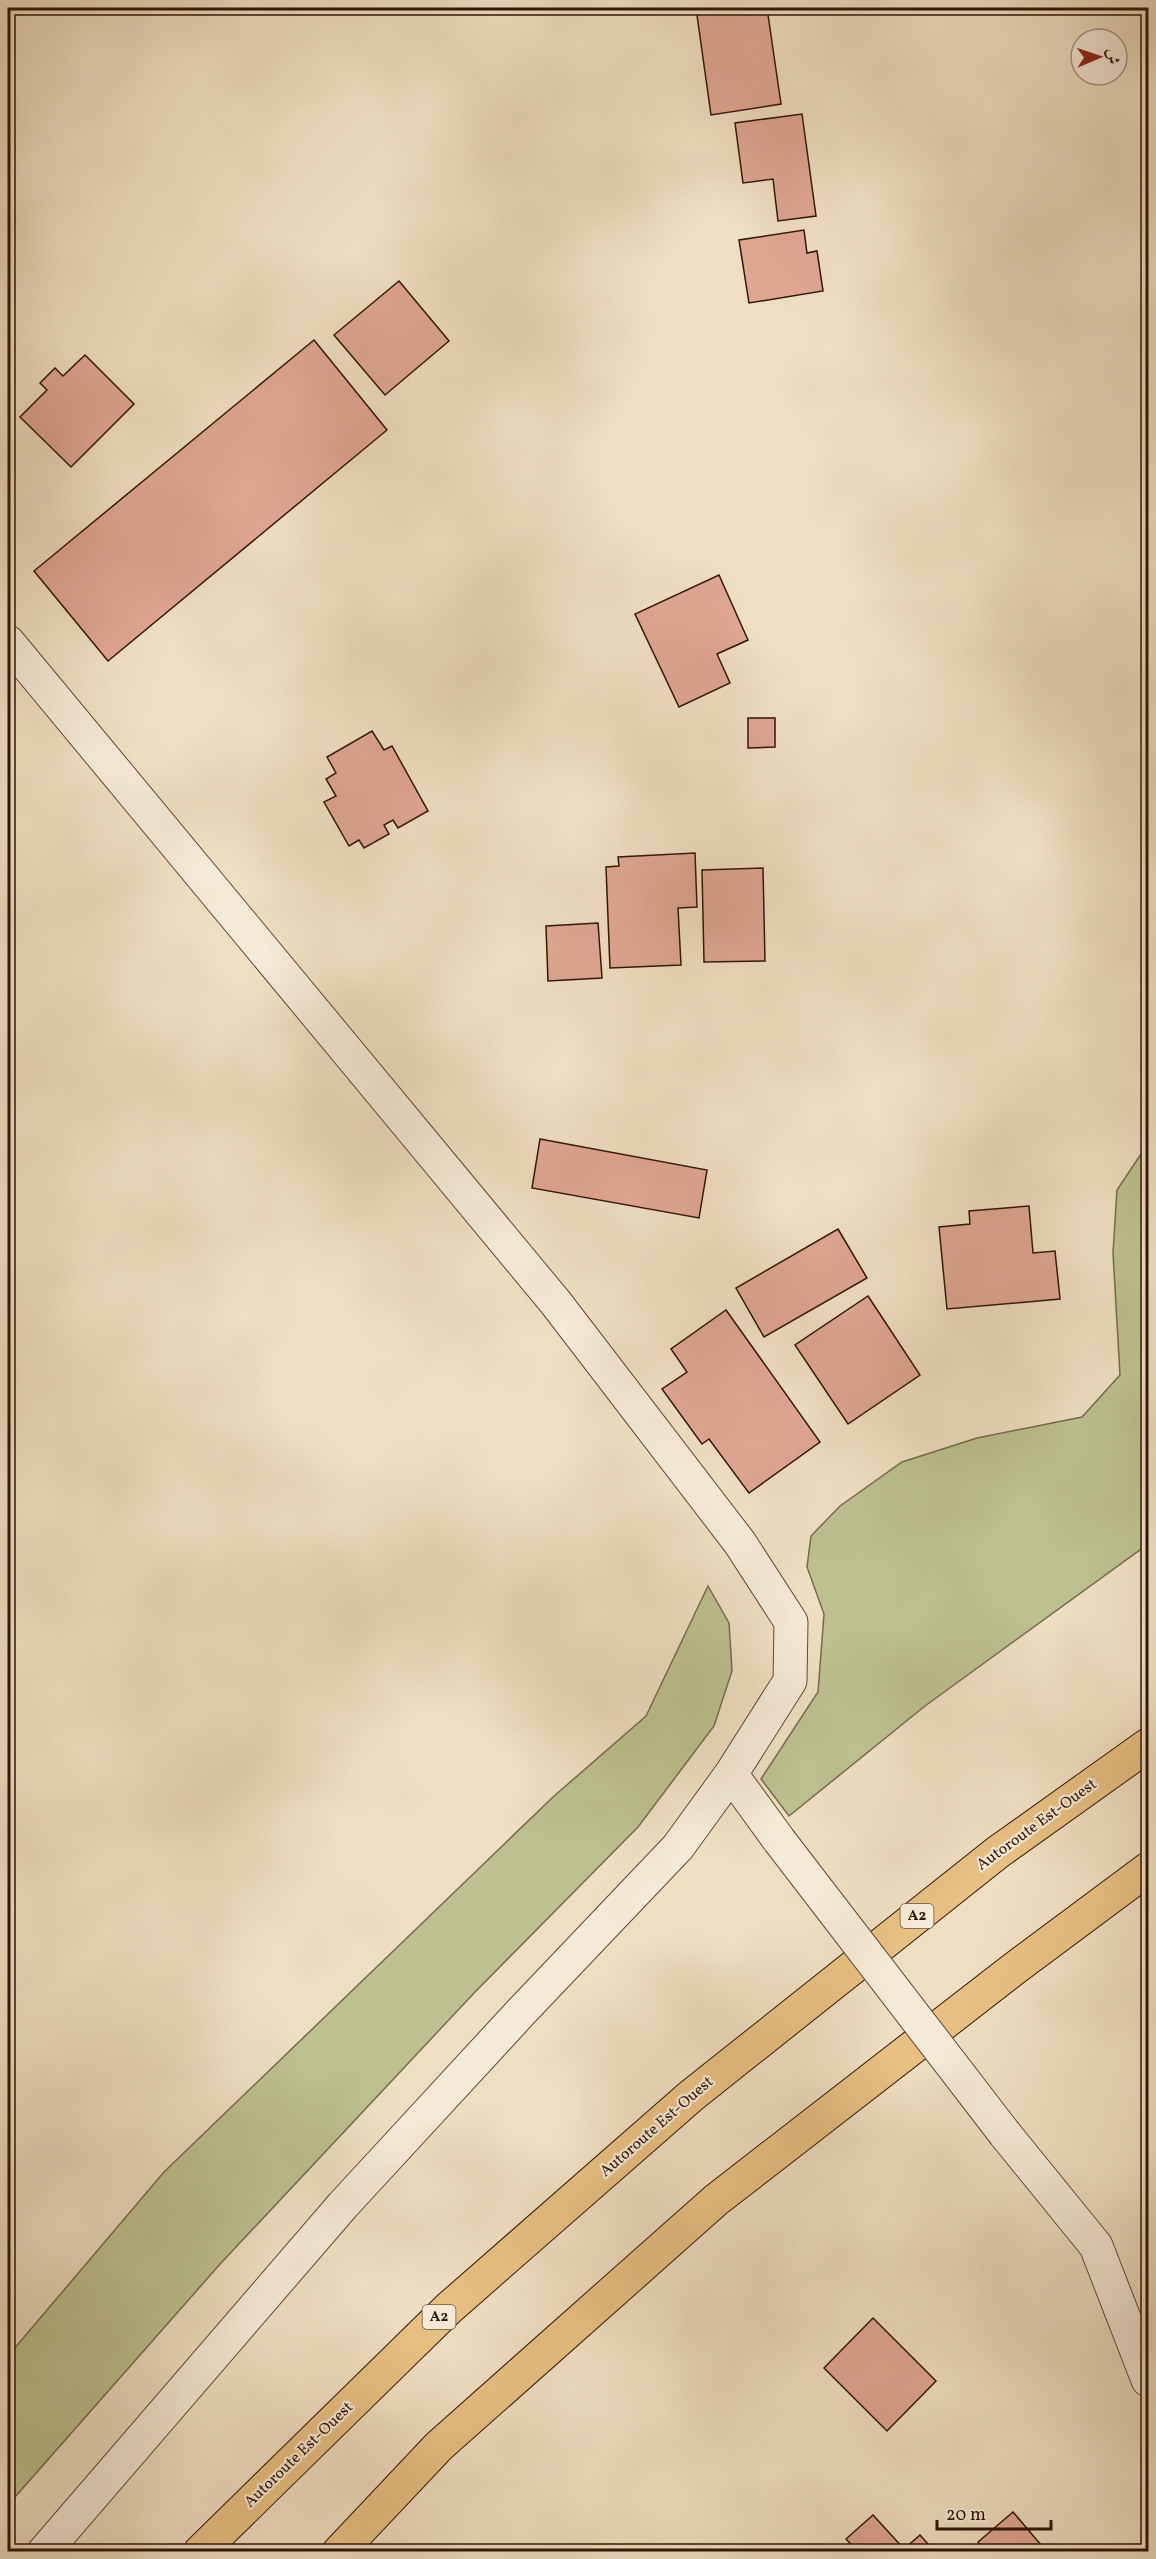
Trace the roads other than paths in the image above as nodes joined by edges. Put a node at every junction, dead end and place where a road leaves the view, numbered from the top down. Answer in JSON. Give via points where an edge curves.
{"nodes":[{"id":1,"x":8,"y":642,"type":"edge"},
{"id":2,"x":1149,"y":1744,"type":"edge"},
{"id":3,"x":731,"y":1774,"type":"junction"},
{"id":4,"x":1149,"y":1869,"type":"edge"},
{"id":5,"x":1149,"y":2380,"type":"edge"},
{"id":6,"x":44,"y":2552,"type":"edge"},
{"id":7,"x":200,"y":2552,"type":"edge"},
{"id":8,"x":339,"y":2552,"type":"edge"}],
"edges":[{"from":1,"to":3,"type":"street","via":[[556,1303],[767,1582],[792,1622],[790,1681]]},
{"from":2,"to":7,"type":"highway","name":"Autoroute Est-Ouest","number":"A2","via":[[998,1852],[691,2096],[449,2308]]},
{"from":3,"to":5,"type":"street","bridge":true,"via":[[1005,2134],[1096,2246]]},
{"from":3,"to":6,"type":"street","via":[[678,1846],[343,2205]]},
{"from":4,"to":8,"type":"highway","via":[[716,2200],[438,2446]]}]}
